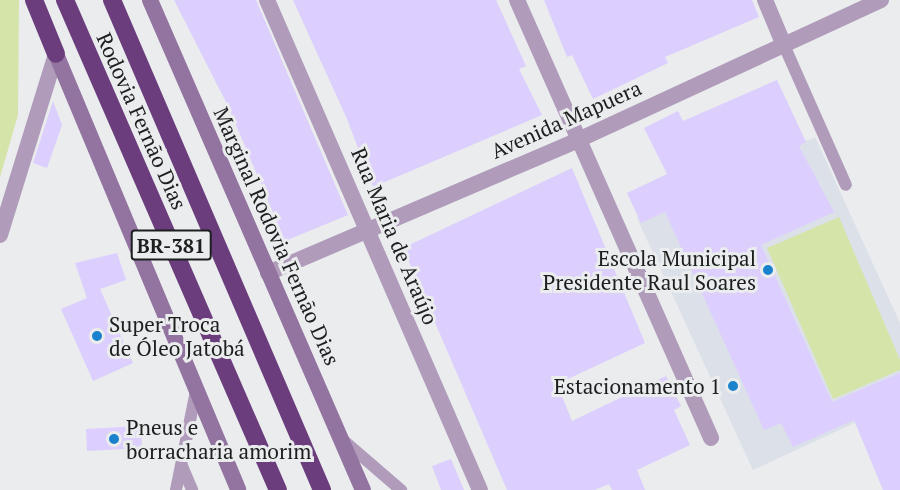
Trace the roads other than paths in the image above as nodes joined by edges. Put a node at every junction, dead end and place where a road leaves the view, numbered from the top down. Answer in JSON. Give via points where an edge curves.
{"nodes":[{"id":1,"x":34,"y":0,"type":"edge"},
{"id":2,"x":64,"y":0,"type":"edge"},
{"id":3,"x":112,"y":0,"type":"edge"},
{"id":4,"x":150,"y":0,"type":"edge"},
{"id":5,"x":267,"y":0,"type":"edge"},
{"id":6,"x":517,"y":0,"type":"edge"},
{"id":7,"x":765,"y":0,"type":"edge"},
{"id":8,"x":881,"y":0,"type":"edge"},
{"id":9,"x":783,"y":43,"type":"junction"},
{"id":10,"x":56,"y":54,"type":"junction"},
{"id":11,"x":576,"y":141,"type":"junction"},
{"id":12,"x":846,"y":185,"type":"dead end"},
{"id":13,"x":368,"y":229,"type":"junction"},
{"id":14,"x":0,"y":235,"type":"edge"},
{"id":15,"x":268,"y":273,"type":"junction"},
{"id":16,"x":196,"y":389,"type":"junction"},
{"id":17,"x":341,"y":438,"type":"junction"},
{"id":18,"x":711,"y":438,"type":"dead end"},
{"id":19,"x":182,"y":466,"type":"junction"},
{"id":20,"x":176,"y":490,"type":"edge"},
{"id":21,"x":192,"y":490,"type":"edge"},
{"id":22,"x":238,"y":490,"type":"edge"},
{"id":23,"x":278,"y":490,"type":"edge"},
{"id":24,"x":322,"y":490,"type":"edge"},
{"id":25,"x":363,"y":490,"type":"edge"},
{"id":26,"x":401,"y":490,"type":"edge"},
{"id":27,"x":480,"y":490,"type":"edge"}],
"edges":[{"from":1,"to":10,"type":"highway"},
{"from":2,"to":23,"type":"highway","name":"Rodovia Fernão Dias","number":"BR-381"},
{"from":3,"to":24,"type":"highway","name":"Rodovia Fernão Dias","number":"BR-381"},
{"from":4,"to":15,"type":"main road","name":"Marginal Rodovia Fernão Dias"},
{"from":5,"to":13,"type":"street","name":"Rua Maria de Araújo"},
{"from":6,"to":11,"type":"street"},
{"from":7,"to":9,"type":"street"},
{"from":8,"to":9,"type":"street","name":"Avenida Mapuera"},
{"from":9,"to":11,"type":"street","name":"Avenida Mapuera"},
{"from":9,"to":12,"type":"lane"},
{"from":10,"to":14,"type":"street"},
{"from":10,"to":16,"type":"main road","number":"BR-381"},
{"from":11,"to":13,"type":"street","name":"Avenida Mapuera"},
{"from":11,"to":18,"type":"street"},
{"from":13,"to":15,"type":"street","name":"Avenida Mapuera"},
{"from":13,"to":27,"type":"street","name":"Rua Maria de Araújo"},
{"from":15,"to":17,"type":"main road","name":"Marginal Rodovia Fernão Dias"},
{"from":16,"to":19,"type":"lane"},
{"from":16,"to":22,"type":"main road","number":"BR-381"},
{"from":17,"to":25,"type":"main road","name":"Marginal Rodovia Fernão Dias"},
{"from":17,"to":26,"type":"lane"},
{"from":19,"to":20,"type":"lane"},
{"from":19,"to":21,"type":"lane"}]}
